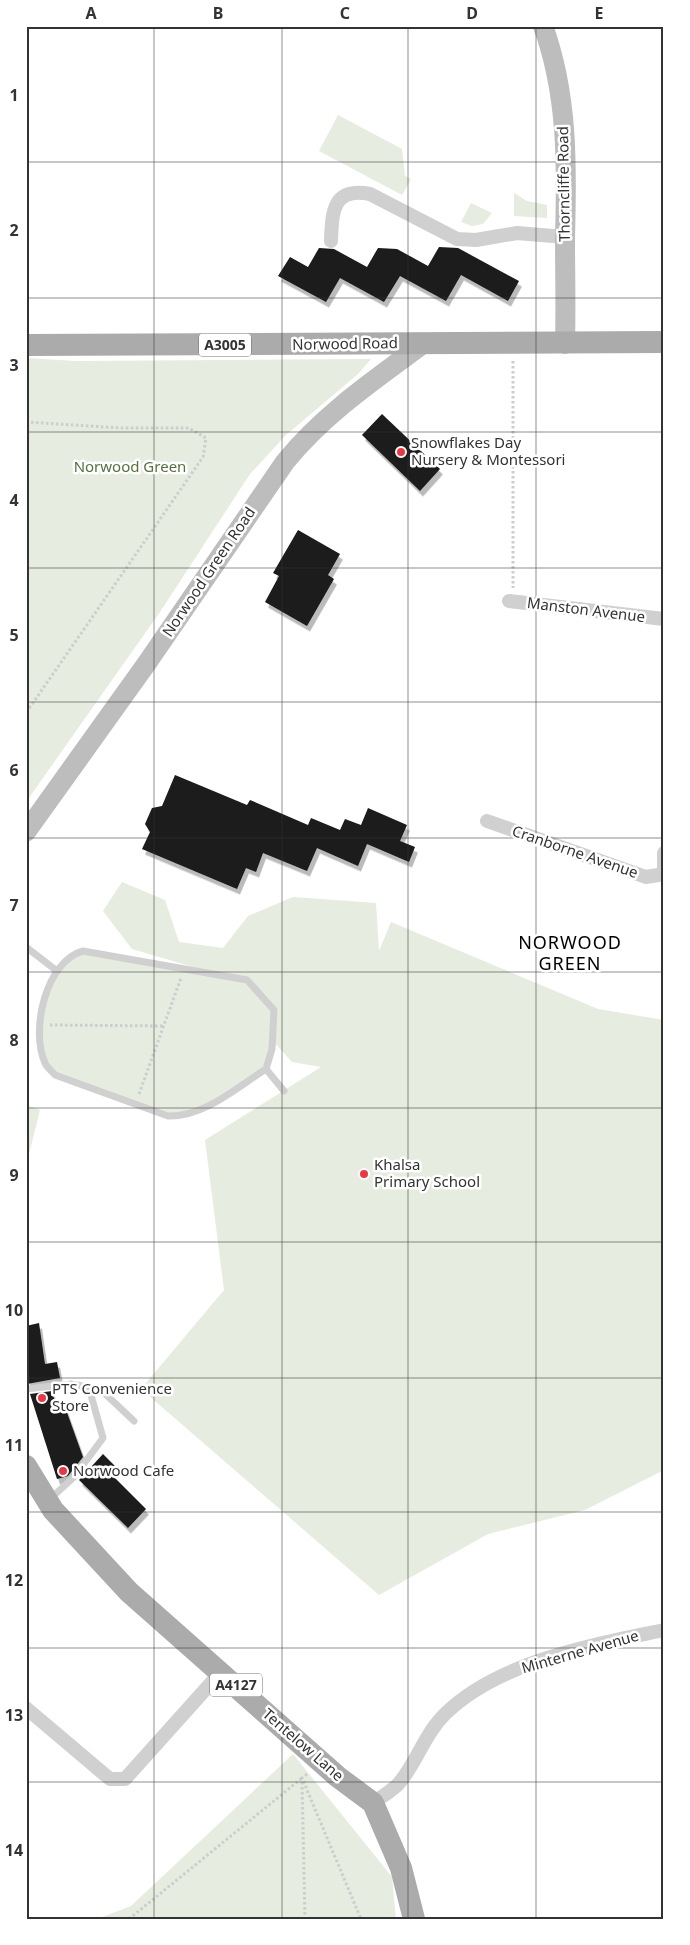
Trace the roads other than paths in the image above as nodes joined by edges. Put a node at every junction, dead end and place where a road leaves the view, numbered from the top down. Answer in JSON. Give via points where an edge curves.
{"nodes":[{"id":1,"x":543,"y":26,"type":"edge"},
{"id":2,"x":566,"y":237,"type":"junction"},
{"id":3,"x":331,"y":240,"type":"dead end"},
{"id":4,"x":664,"y":342,"type":"edge"},
{"id":5,"x":26,"y":344,"type":"edge"},
{"id":6,"x":423,"y":344,"type":"junction"},
{"id":7,"x":565,"y":344,"type":"junction"},
{"id":8,"x":511,"y":601,"type":"road end"},
{"id":9,"x":664,"y":620,"type":"edge"},
{"id":10,"x":487,"y":822,"type":"dead end"},
{"id":11,"x":26,"y":832,"type":"edge"},
{"id":12,"x":664,"y":853,"type":"edge"},
{"id":13,"x":664,"y":868,"type":"edge"},
{"id":14,"x":664,"y":874,"type":"edge"},
{"id":15,"x":26,"y":947,"type":"edge"},
{"id":16,"x":57,"y":971,"type":"junction"},
{"id":17,"x":266,"y":1069,"type":"junction"},
{"id":18,"x":284,"y":1091,"type":"dead end"},
{"id":19,"x":89,"y":1388,"type":"junction"},
{"id":20,"x":26,"y":1389,"type":"edge"},
{"id":21,"x":134,"y":1421,"type":"dead end"},
{"id":22,"x":27,"y":1470,"type":"edge"},
{"id":23,"x":47,"y":1502,"type":"junction"},
{"id":24,"x":664,"y":1630,"type":"edge"},
{"id":25,"x":220,"y":1672,"type":"junction"},
{"id":26,"x":26,"y":1708,"type":"edge"},
{"id":27,"x":373,"y":1803,"type":"junction"},
{"id":28,"x":414,"y":1919,"type":"edge"}],
"edges":[{"from":1,"to":2,"type":"street","name":"Thorncliffe Road","via":[[550,45],[563,113],[567,170]]},
{"from":2,"to":3,"type":"street","via":[[516,233],[476,240],[457,239],[370,194],[356,191],[341,197],[332,211]]},
{"from":2,"to":7,"type":"street","name":"Thorncliffe Road"},
{"from":4,"to":7,"type":"main road","name":"Norwood Road","number":"A3005"},
{"from":5,"to":6,"type":"main road","name":"Norwood Road","number":"A3005"},
{"from":6,"to":7,"type":"main road","name":"Norwood Road","number":"A3005"},
{"from":6,"to":11,"type":"street","name":"Norwood Green Road","via":[[331,412],[290,455]]},
{"from":8,"to":9,"type":"street","name":"Manston Avenue"},
{"from":10,"to":14,"type":"street","name":"Cranborne Avenue","via":[[646,876]]},
{"from":12,"to":13,"type":"street"},
{"from":15,"to":16,"type":"lane"},
{"from":16,"to":17,"type":"lane","via":[[73,954],[83,951],[246,980],[274,1010],[272,1049]]},
{"from":16,"to":17,"type":"lane","via":[[41,1009],[39,1024],[40,1050],[46,1065],[56,1075],[135,1105],[182,1117],[199,1111]]},
{"from":17,"to":18,"type":"lane"},
{"from":19,"to":20,"type":"lane","via":[[71,1384]]},
{"from":19,"to":21,"type":"lane","via":[[100,1389]]},
{"from":19,"to":23,"type":"lane","via":[[103,1438],[74,1477]]},
{"from":22,"to":23,"type":"main road","name":"Tentelow Lane","number":"A4127"},
{"from":23,"to":25,"type":"main road","name":"Tentelow Lane","number":"A4127","via":[[129,1592]]},
{"from":24,"to":27,"type":"street","name":"Minterne Avenue","via":[[526,1665],[476,1691],[437,1722],[399,1784]]},
{"from":25,"to":26,"type":"street","via":[[125,1779],[110,1779]]},
{"from":25,"to":27,"type":"main road","name":"Tentelow Lane","number":"A4127"},
{"from":27,"to":28,"type":"main road","name":"Tentelow Lane","number":"A4127","via":[[401,1868]]}]}
